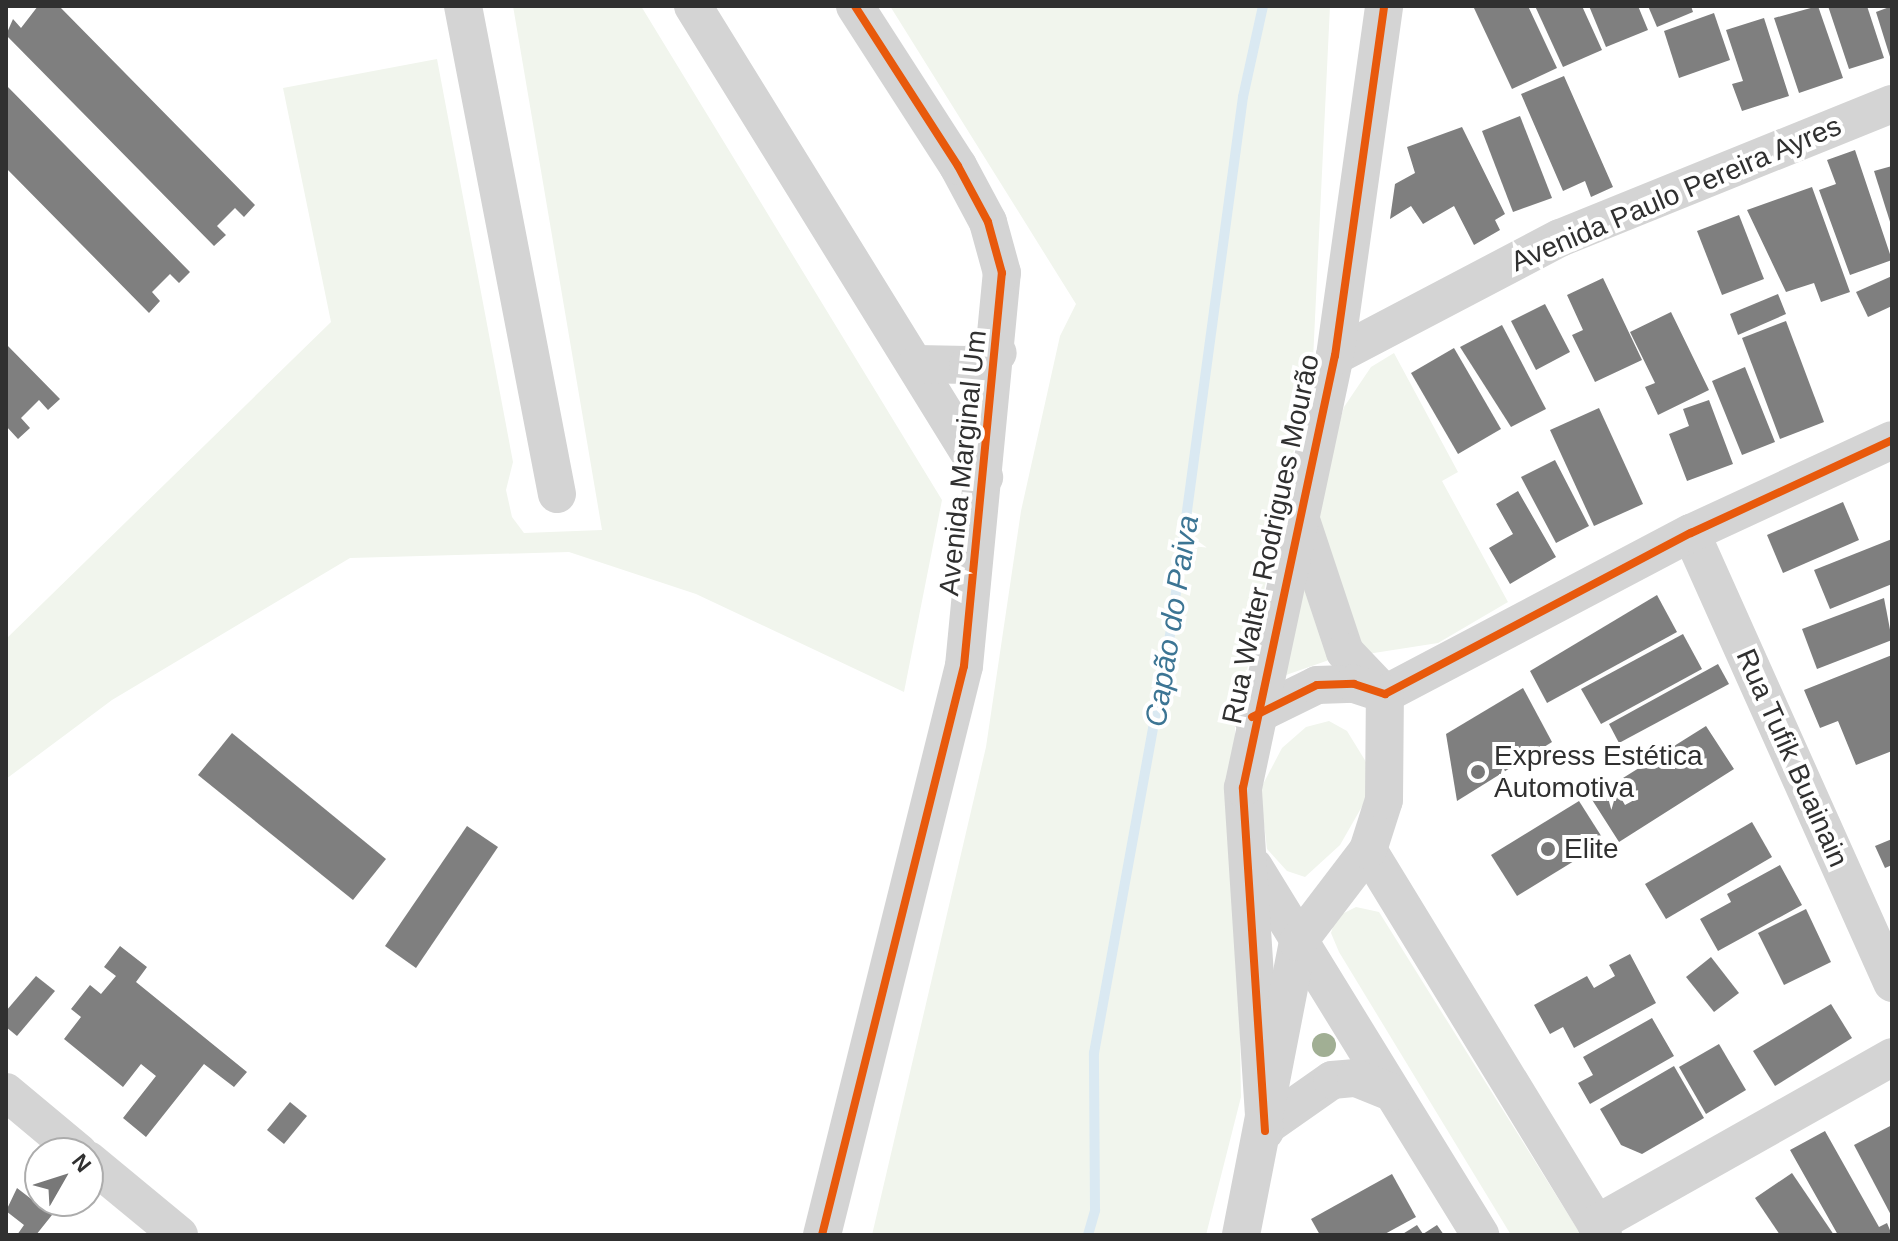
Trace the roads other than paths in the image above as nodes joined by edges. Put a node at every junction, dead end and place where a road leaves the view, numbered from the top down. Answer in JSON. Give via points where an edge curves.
{"nodes":[{"id":1,"x":463,"y":6,"type":"edge"},
{"id":2,"x":693,"y":6,"type":"edge"},
{"id":3,"x":855,"y":6,"type":"edge"},
{"id":4,"x":1384,"y":6,"type":"edge"},
{"id":5,"x":1892,"y":104,"type":"edge"},
{"id":6,"x":998,"y":353,"type":"junction"},
{"id":7,"x":1335,"y":356,"type":"junction"},
{"id":8,"x":917,"y":364,"type":"junction"},
{"id":9,"x":1892,"y":440,"type":"edge"},
{"id":10,"x":984,"y":477,"type":"junction"},
{"id":11,"x":557,"y":494,"type":"dead end"},
{"id":12,"x":1299,"y":512,"type":"junction"},
{"id":13,"x":1691,"y":533,"type":"junction"},
{"id":14,"x":1385,"y":694,"type":"junction"},
{"id":15,"x":1252,"y":717,"type":"junction"},
{"id":16,"x":1368,"y":850,"type":"junction"},
{"id":17,"x":1250,"y":861,"type":"junction"},
{"id":18,"x":1298,"y":942,"type":"junction"},
{"id":19,"x":1892,"y":983,"type":"edge"},
{"id":20,"x":1892,"y":1057,"type":"edge"},
{"id":21,"x":6,"y":1092,"type":"edge"},
{"id":22,"x":1391,"y":1092,"type":"junction"},
{"id":23,"x":1267,"y":1128,"type":"junction"},
{"id":24,"x":60,"y":1137,"type":"edge"},
{"id":25,"x":104,"y":1173,"type":"edge"},
{"id":26,"x":1600,"y":1229,"type":"edge"},
{"id":27,"x":179,"y":1235,"type":"edge"},
{"id":28,"x":822,"y":1235,"type":"edge"},
{"id":29,"x":1241,"y":1235,"type":"edge"},
{"id":30,"x":1480,"y":1235,"type":"edge"}],
"edges":[{"from":1,"to":11,"type":"street"},
{"from":2,"to":8,"type":"street","name":"Avenida Marginal Um"},
{"from":3,"to":6,"type":"street","name":"Avenida Marginal Um","via":[[988,222],[1002,273]]},
{"from":4,"to":7,"type":"street","name":"Rua Walter Rodrigues Mourão"},
{"from":5,"to":7,"type":"street","name":"Avenida Paulo Pereira Ayres","via":[[1560,238]]},
{"from":6,"to":8,"type":"street","via":[[968,365]]},
{"from":6,"to":10,"type":"street","name":"Avenida Marginal Um"},
{"from":7,"to":12,"type":"street","name":"Rua Walter Rodrigues Mourão"},
{"from":8,"to":10,"type":"street","name":"Avenida Marginal Um"},
{"from":9,"to":13,"type":"street"},
{"from":10,"to":28,"type":"street","name":"Avenida Marginal Um","via":[[964,666]]},
{"from":12,"to":14,"type":"street","via":[[1345,652]]},
{"from":12,"to":15,"type":"street","name":"Rua Walter Rodrigues Mourão"},
{"from":13,"to":14,"type":"street"},
{"from":13,"to":19,"type":"street","name":"Rua Tufik Buainain"},
{"from":14,"to":15,"type":"street","via":[[1354,684],[1317,685]]},
{"from":14,"to":16,"type":"street","name":"Rua Walter Rodrigues Mourão","via":[[1384,800]]},
{"from":15,"to":17,"type":"street","name":"Rua Walter Rodrigues Mourão","via":[[1243,788]]},
{"from":16,"to":18,"type":"street","name":"Rua Walter Rodrigues Mourão"},
{"from":16,"to":26,"type":"street"},
{"from":17,"to":18,"type":"street"},
{"from":17,"to":23,"type":"street","name":"Rua Walter Rodrigues Mourão"},
{"from":18,"to":22,"type":"street"},
{"from":18,"to":23,"type":"street","name":"Rua Walter Rodrigues Mourão"},
{"from":20,"to":26,"type":"street"},
{"from":21,"to":24,"type":"street"},
{"from":22,"to":23,"type":"street","via":[[1356,1078],[1332,1080]]},
{"from":22,"to":30,"type":"street"},
{"from":23,"to":29,"type":"street","name":"Rua Walter Rodrigues Mourão"},
{"from":25,"to":27,"type":"street"}]}
